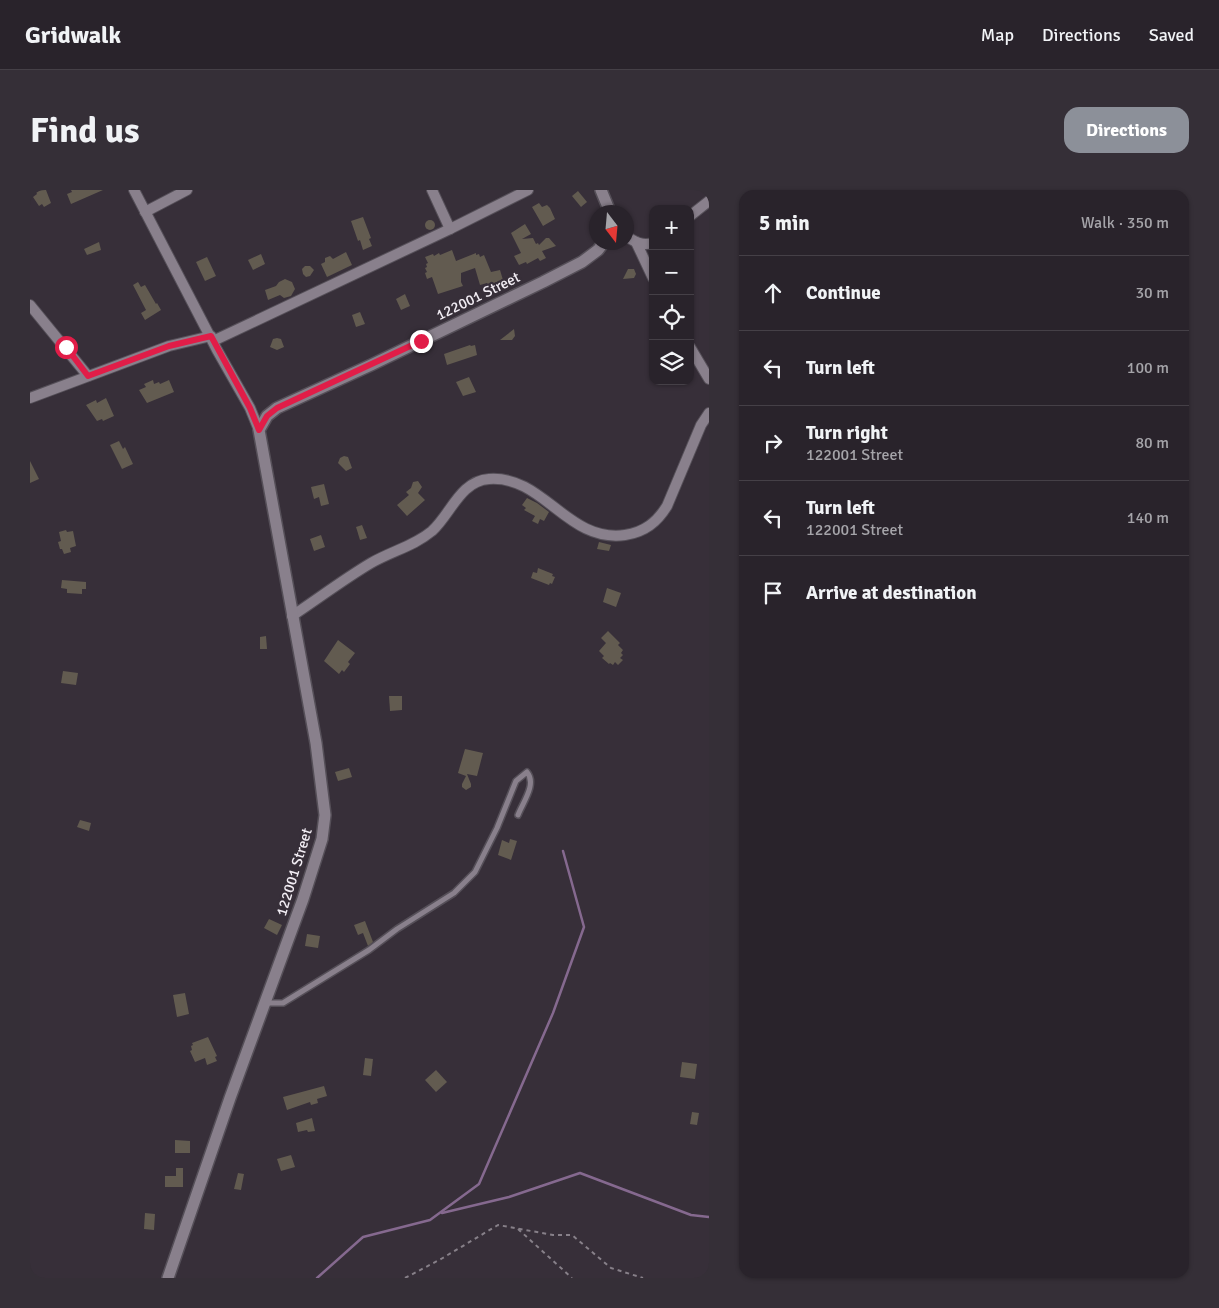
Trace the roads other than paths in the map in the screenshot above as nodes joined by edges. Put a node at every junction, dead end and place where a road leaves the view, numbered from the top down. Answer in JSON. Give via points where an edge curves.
{"nodes":[{"id":1,"x":134,"y":190,"type":"edge"},
{"id":2,"x":187,"y":190,"type":"edge"},
{"id":3,"x":432,"y":190,"type":"edge"},
{"id":4,"x":528,"y":190,"type":"edge"},
{"id":5,"x":602,"y":190,"type":"edge"},
{"id":6,"x":709,"y":201,"type":"edge"},
{"id":7,"x":607,"y":205,"type":"edge"},
{"id":8,"x":145,"y":212,"type":"junction"},
{"id":9,"x":694,"y":213,"type":"edge"},
{"id":10,"x":450,"y":229,"type":"junction"},
{"id":11,"x":636,"y":242,"type":"joint"},
{"id":12,"x":649,"y":243,"type":"edge"},
{"id":13,"x":598,"y":250,"type":"edge"},
{"id":14,"x":649,"y":270,"type":"edge"},
{"id":15,"x":30,"y":305,"type":"edge"},
{"id":16,"x":212,"y":339,"type":"junction"},
{"id":17,"x":694,"y":354,"type":"edge"},
{"id":18,"x":88,"y":376,"type":"junction"},
{"id":19,"x":709,"y":380,"type":"edge"},
{"id":20,"x":30,"y":398,"type":"edge"},
{"id":21,"x":709,"y":413,"type":"edge"},
{"id":22,"x":259,"y":430,"type":"junction"},
{"id":23,"x":292,"y":616,"type":"junction"},
{"id":24,"x":518,"y":815,"type":"dead end"},
{"id":25,"x":264,"y":1003,"type":"junction"},
{"id":26,"x":168,"y":1278,"type":"edge"}],
"edges":[{"from":1,"to":8,"type":"street","name":"122001 Street"},
{"from":2,"to":8,"type":"street"},
{"from":3,"to":10,"type":"street"},
{"from":4,"to":10,"type":"street"},
{"from":5,"to":7,"type":"street"},
{"from":6,"to":9,"type":"street"},
{"from":8,"to":16,"type":"street","name":"122001 Street"},
{"from":10,"to":16,"type":"street"},
{"from":11,"to":12,"type":"street"},
{"from":11,"to":14,"type":"street"},
{"from":13,"to":22,"type":"street","name":"122001 Street","via":[[543,282],[277,408],[267,416]]},
{"from":15,"to":18,"type":"street"},
{"from":16,"to":18,"type":"street","via":[[169,346]]},
{"from":16,"to":22,"type":"street","name":"122001 Street"},
{"from":17,"to":19,"type":"street"},
{"from":18,"to":20,"type":"street"},
{"from":21,"to":23,"type":"street","via":[[668,506],[644,530],[616,536],[588,531],[536,492],[500,479],[479,481],[461,494],[448,513],[423,538],[347,577]]},
{"from":22,"to":23,"type":"street","name":"122001 Street"},
{"from":23,"to":25,"type":"street","name":"122001 Street","via":[[318,752],[325,815],[303,900]]},
{"from":24,"to":25,"type":"lane","via":[[531,786],[531,776],[527,772],[516,781],[475,872],[454,894],[283,1003]]},
{"from":25,"to":26,"type":"street","name":"122001 Street"}]}
